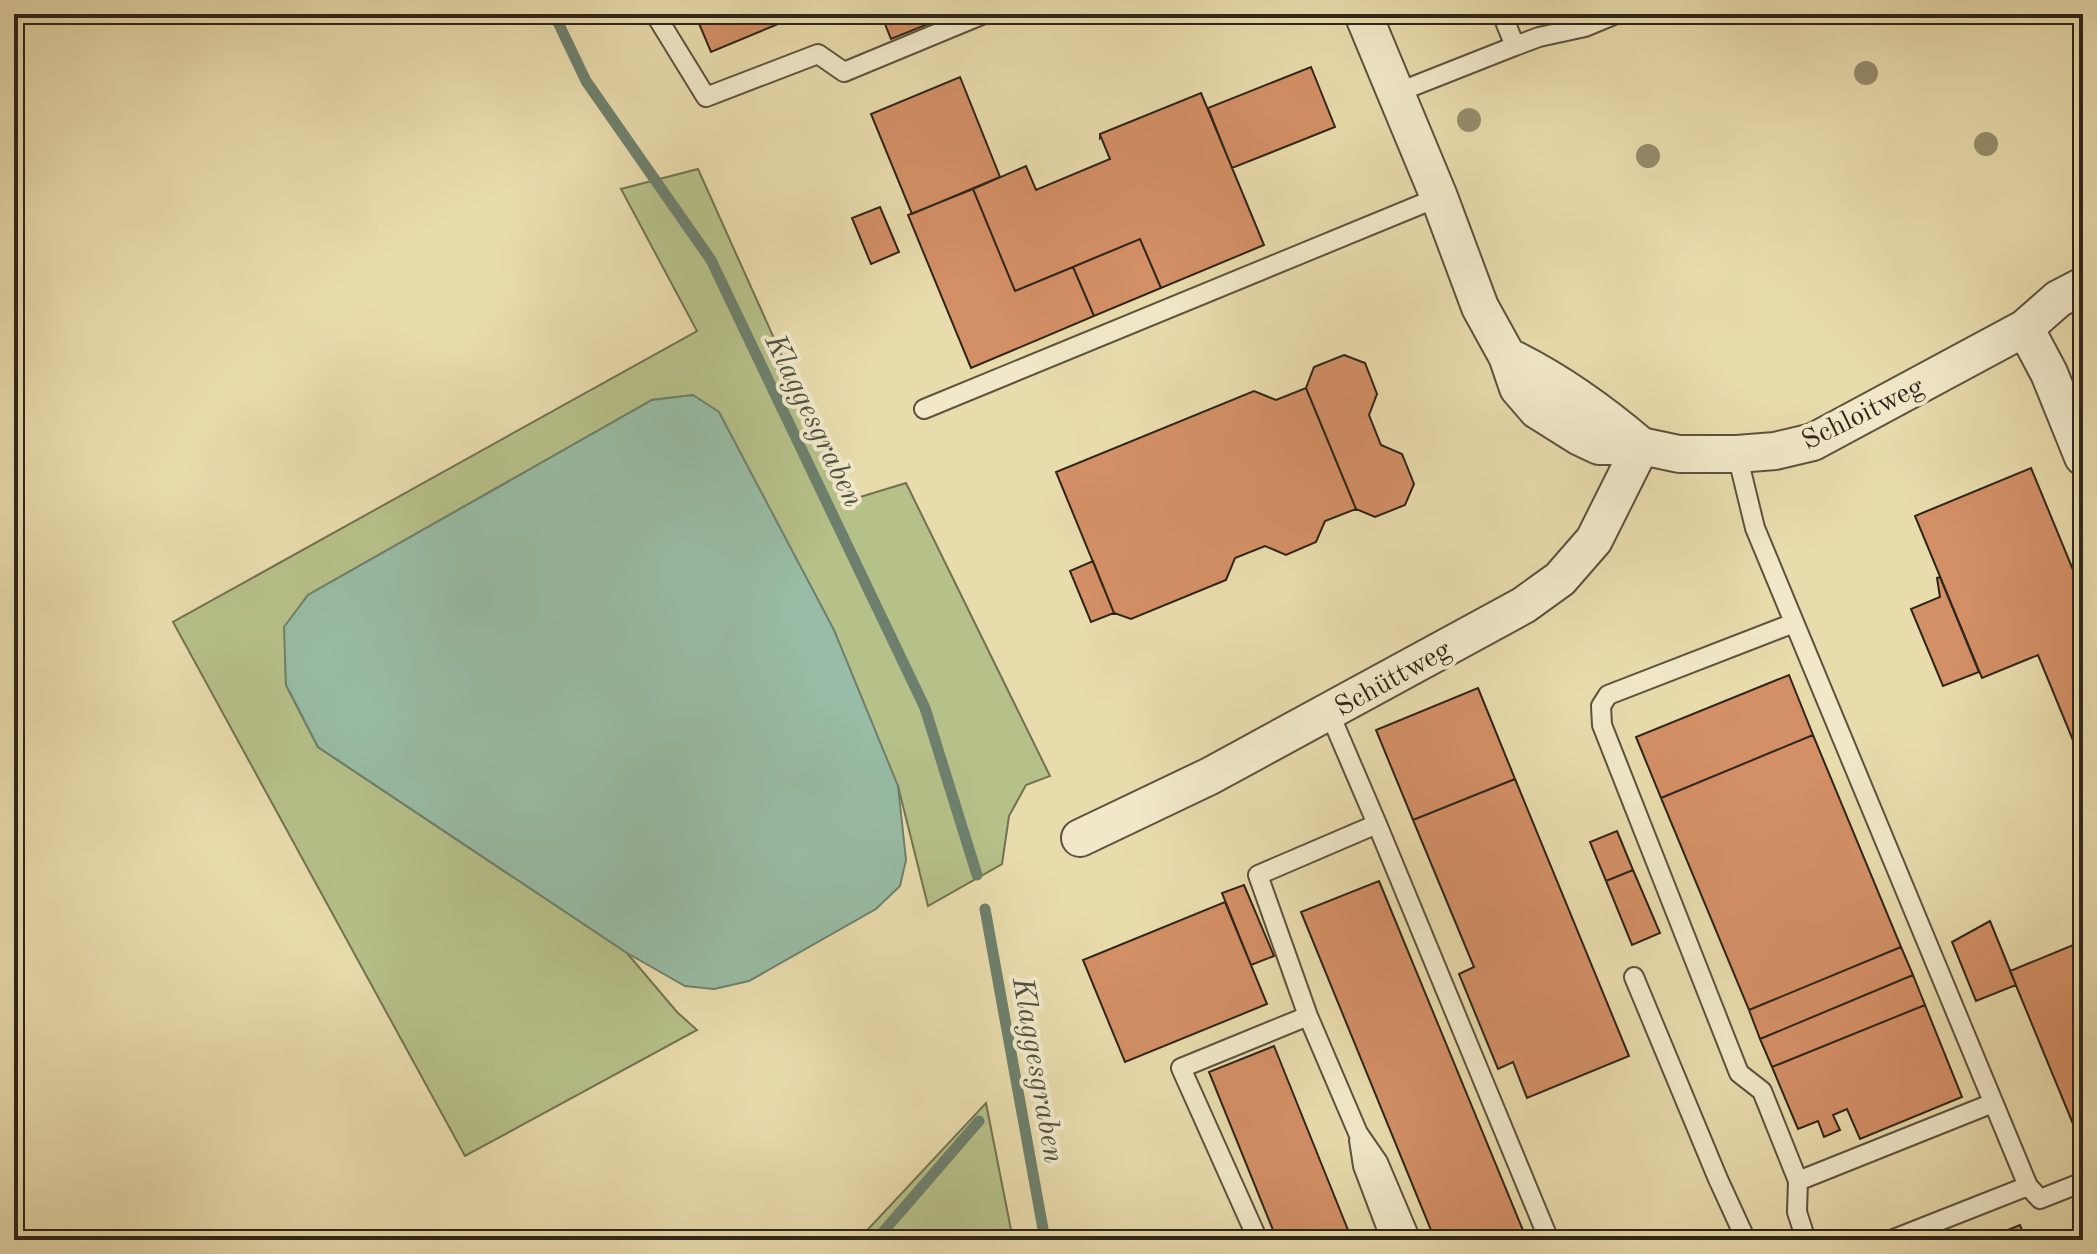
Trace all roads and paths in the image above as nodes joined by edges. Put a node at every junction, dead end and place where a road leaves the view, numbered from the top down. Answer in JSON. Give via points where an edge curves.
{"nodes":[{"id":1,"x":655,"y":14,"type":"edge"},
{"id":2,"x":984,"y":14,"type":"edge"},
{"id":3,"x":1363,"y":14,"type":"edge"},
{"id":4,"x":1502,"y":14,"type":"edge"},
{"id":5,"x":1616,"y":14,"type":"edge"},
{"id":6,"x":1515,"y":46,"type":"junction"},
{"id":7,"x":1396,"y":93,"type":"junction"},
{"id":8,"x":1439,"y":197,"type":"junction"},
{"id":9,"x":2083,"y":286,"type":"edge"},
{"id":10,"x":2025,"y":328,"type":"junction"},
{"id":11,"x":924,"y":409,"type":"dead end"},
{"id":12,"x":1641,"y":446,"type":"junction"},
{"id":13,"x":1737,"y":454,"type":"junction"},
{"id":14,"x":2083,"y":457,"type":"edge"},
{"id":15,"x":1794,"y":623,"type":"junction"},
{"id":16,"x":1329,"y":712,"type":"junction"},
{"id":17,"x":1377,"y":824,"type":"junction"},
{"id":18,"x":1080,"y":838,"type":"dead end"},
{"id":19,"x":1634,"y":977,"type":"dead end"},
{"id":20,"x":1308,"y":1016,"type":"junction"},
{"id":21,"x":1993,"y":1103,"type":"junction"},
{"id":22,"x":1358,"y":1133,"type":"junction"},
{"id":23,"x":1798,"y":1181,"type":"junction"},
{"id":24,"x":2083,"y":1182,"type":"edge"},
{"id":25,"x":2028,"y":1186,"type":"junction"},
{"id":26,"x":1258,"y":1240,"type":"edge"},
{"id":27,"x":1391,"y":1240,"type":"edge"},
{"id":28,"x":1411,"y":1240,"type":"edge"},
{"id":29,"x":1549,"y":1240,"type":"edge"},
{"id":30,"x":1746,"y":1240,"type":"edge"},
{"id":31,"x":1806,"y":1240,"type":"edge"},
{"id":32,"x":1891,"y":1240,"type":"edge"}],
"edges":[{"from":1,"to":2,"type":"lane","via":[[706,97],[818,54],[844,72]]},
{"from":3,"to":7,"type":"street","name":"Schloitweg"},
{"from":4,"to":6,"type":"lane"},
{"from":5,"to":6,"type":"lane"},
{"from":6,"to":7,"type":"lane"},
{"from":7,"to":8,"type":"street","name":"Schloitweg"},
{"from":8,"to":11,"type":"lane"},
{"from":8,"to":12,"type":"street","name":"Schloitweg","via":[[1480,307],[1518,388],[1537,410],[1599,446]]},
{"from":9,"to":10,"type":"street","name":"Schloitweg","via":[[2058,299]]},
{"from":10,"to":13,"type":"street","name":"Schloitweg","via":[[1813,442]]},
{"from":10,"to":14,"type":"street"},
{"from":12,"to":13,"type":"street","name":"Schloitweg","via":[[1679,454]]},
{"from":12,"to":16,"type":"street","name":"Schüttweg","via":[[1594,540],[1560,579],[1524,605]]},
{"from":13,"to":15,"type":"lane","via":[[1755,528]]},
{"from":15,"to":21,"type":"lane"},
{"from":15,"to":23,"type":"lane","via":[[1608,695],[1601,706],[1602,725],[1739,1073],[1762,1091]]},
{"from":16,"to":17,"type":"lane"},
{"from":16,"to":18,"type":"street","name":"Schüttweg"},
{"from":17,"to":20,"type":"lane","via":[[1258,875]]},
{"from":17,"to":29,"type":"lane"},
{"from":19,"to":30,"type":"lane"},
{"from":20,"to":22,"type":"lane"},
{"from":20,"to":26,"type":"lane","via":[[1181,1068]]},
{"from":21,"to":23,"type":"lane"},
{"from":21,"to":25,"type":"lane"},
{"from":22,"to":27,"type":"lane","via":[[1363,1166]]},
{"from":22,"to":28,"type":"lane","via":[[1378,1162]]},
{"from":23,"to":31,"type":"lane","via":[[1797,1212]]},
{"from":24,"to":25,"type":"lane","via":[[2040,1199]]},
{"from":25,"to":32,"type":"lane"}]}
